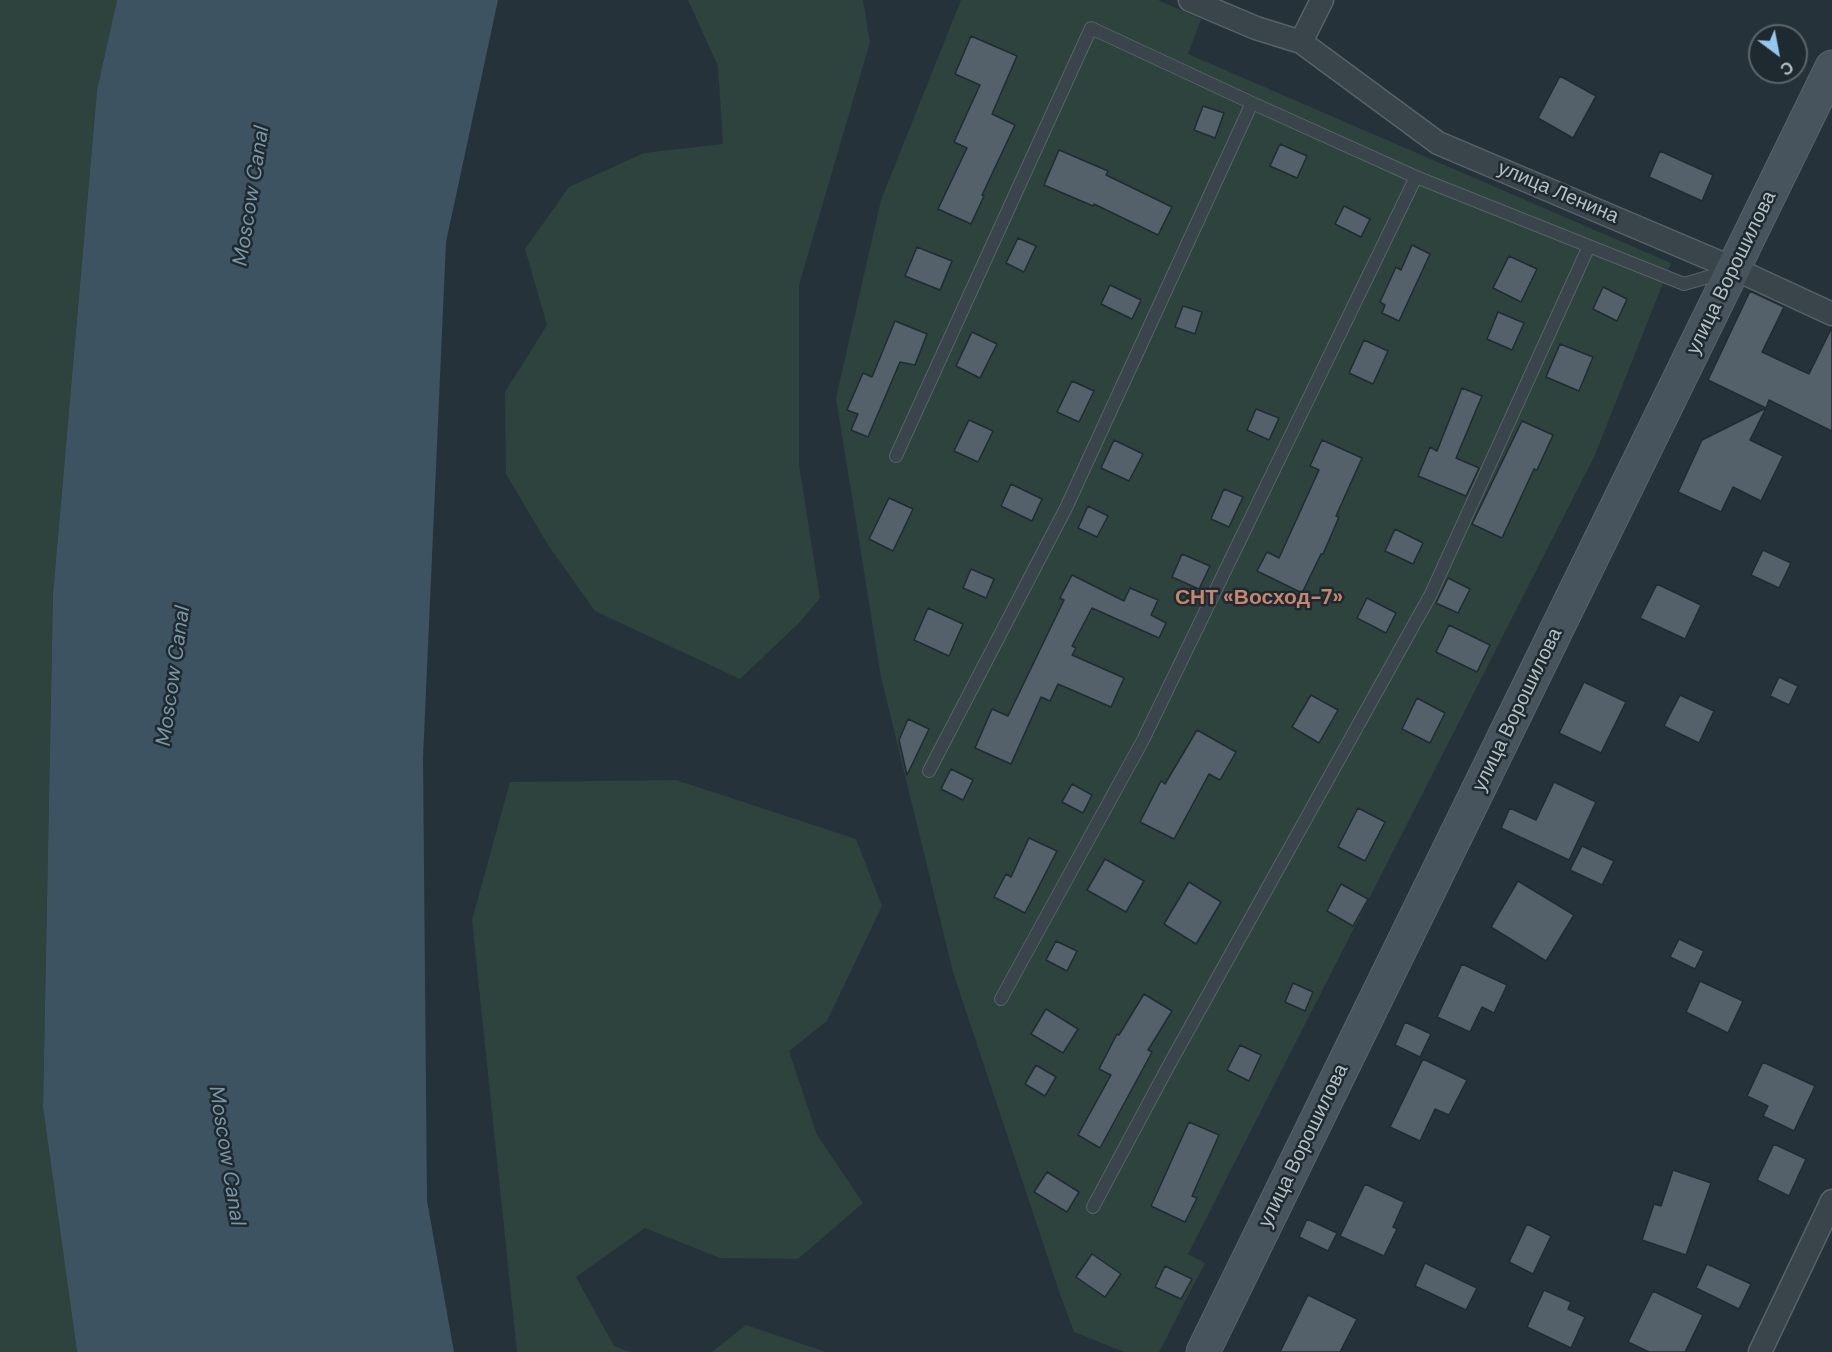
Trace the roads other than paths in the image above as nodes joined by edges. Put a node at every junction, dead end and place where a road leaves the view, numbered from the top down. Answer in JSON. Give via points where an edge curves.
{"nodes":[{"id":1,"x":1190,"y":0,"type":"edge"},
{"id":2,"x":1322,"y":0,"type":"edge"},
{"id":3,"x":1301,"y":42,"type":"junction"},
{"id":4,"x":1832,"y":67,"type":"edge"},
{"id":5,"x":1252,"y":103,"type":"junction"},
{"id":6,"x":1416,"y":177,"type":"junction"},
{"id":7,"x":1590,"y":246,"type":"junction"},
{"id":8,"x":1735,"y":269,"type":"junction"},
{"id":9,"x":1832,"y":314,"type":"edge"},
{"id":10,"x":896,"y":456,"type":"dead end"},
{"id":11,"x":929,"y":771,"type":"dead end"},
{"id":12,"x":1001,"y":999,"type":"dead end"},
{"id":13,"x":1832,"y":1201,"type":"edge"},
{"id":14,"x":1093,"y":1208,"type":"dead end"},
{"id":15,"x":1203,"y":1352,"type":"edge"},
{"id":16,"x":1760,"y":1352,"type":"edge"}],
"edges":[{"from":1,"to":3,"type":"street","name":"улица Ленина"},
{"from":2,"to":3,"type":"street"},
{"from":3,"to":8,"type":"street","name":"улица Ленина","via":[[1438,143]]},
{"from":4,"to":8,"type":"street","name":"улица Ворошилова"},
{"from":5,"to":6,"type":"lane"},
{"from":5,"to":10,"type":"lane","via":[[1091,28]]},
{"from":5,"to":11,"type":"lane","via":[[1066,508]]},
{"from":6,"to":7,"type":"lane"},
{"from":6,"to":12,"type":"lane","via":[[1143,740]]},
{"from":7,"to":8,"type":"lane","via":[[1684,284]]},
{"from":7,"to":14,"type":"lane","via":[[1431,594]]},
{"from":8,"to":9,"type":"street","name":"улица Ленина"},
{"from":8,"to":15,"type":"street","name":"улица Ворошилова"},
{"from":13,"to":16,"type":"street"}]}
